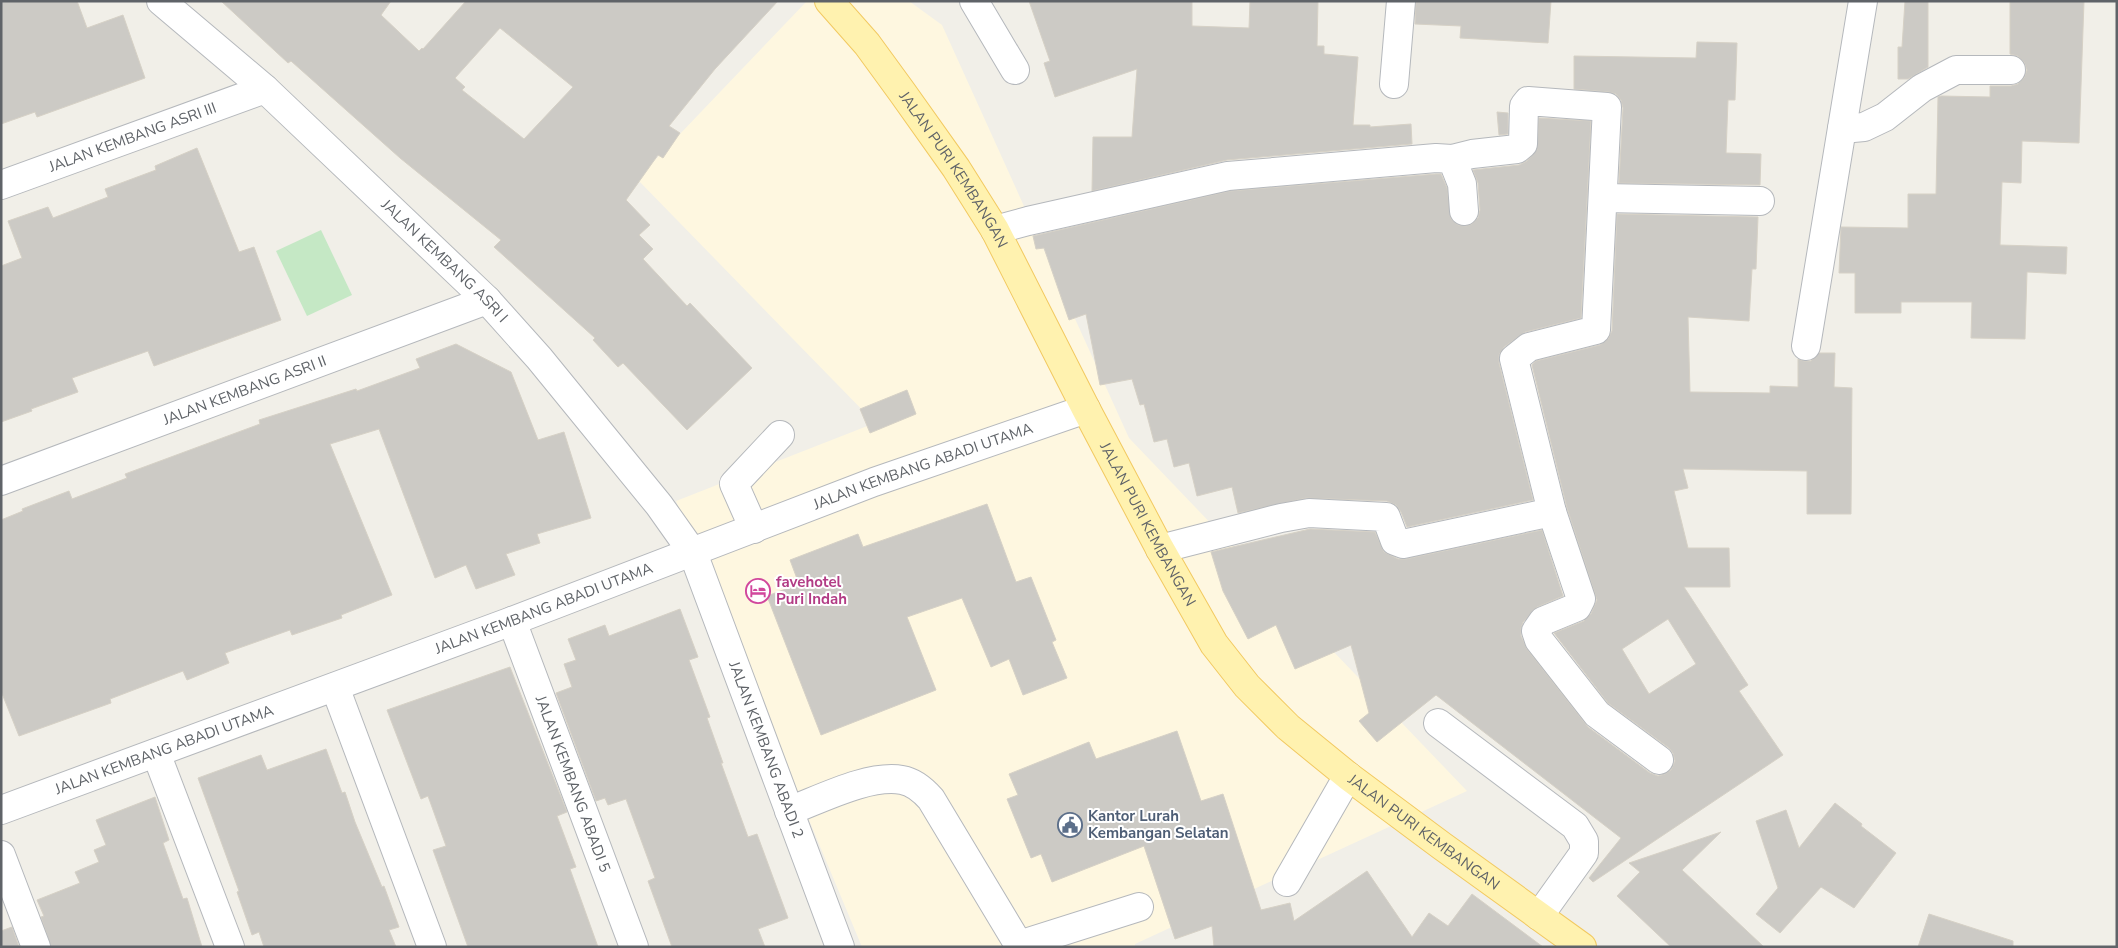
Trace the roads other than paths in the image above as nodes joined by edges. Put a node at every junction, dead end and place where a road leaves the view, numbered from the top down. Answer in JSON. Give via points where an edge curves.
{"nodes":[{"id":1,"x":161,"y":1,"type":"edge"},
{"id":2,"x":829,"y":1,"type":"edge"},
{"id":3,"x":974,"y":1,"type":"edge"},
{"id":4,"x":1401,"y":1,"type":"edge"},
{"id":5,"x":1862,"y":1,"type":"edge"},
{"id":6,"x":1015,"y":70,"type":"dead end"},
{"id":7,"x":2011,"y":70,"type":"dead end"},
{"id":8,"x":1394,"y":84,"type":"dead end"},
{"id":9,"x":265,"y":89,"type":"junction"},
{"id":10,"x":1842,"y":129,"type":"junction"},
{"id":11,"x":1452,"y":159,"type":"junction"},
{"id":12,"x":1,"y":186,"type":"edge"},
{"id":13,"x":1603,"y":198,"type":"junction"},
{"id":14,"x":1760,"y":201,"type":"dead end"},
{"id":15,"x":1464,"y":211,"type":"dead end"},
{"id":16,"x":995,"y":230,"type":"junction"},
{"id":17,"x":487,"y":300,"type":"junction"},
{"id":18,"x":1806,"y":346,"type":"dead end"},
{"id":19,"x":1086,"y":409,"type":"junction"},
{"id":20,"x":780,"y":435,"type":"dead end"},
{"id":21,"x":1,"y":482,"type":"edge"},
{"id":22,"x":1552,"y":512,"type":"junction"},
{"id":23,"x":754,"y":529,"type":"junction"},
{"id":24,"x":1160,"y":549,"type":"junction"},
{"id":25,"x":693,"y":553,"type":"junction"},
{"id":26,"x":512,"y":621,"type":"junction"},
{"id":27,"x":334,"y":687,"type":"junction"},
{"id":28,"x":1438,"y":723,"type":"dead end"},
{"id":29,"x":156,"y":753,"type":"junction"},
{"id":30,"x":1660,"y":760,"type":"dead end"},
{"id":31,"x":1348,"y":776,"type":"junction"},
{"id":32,"x":1,"y":810,"type":"edge"},
{"id":33,"x":789,"y":811,"type":"junction"},
{"id":34,"x":1,"y":855,"type":"edge"},
{"id":35,"x":1287,"y":882,"type":"dead end"},
{"id":36,"x":1139,"y":907,"type":"dead end"},
{"id":37,"x":1539,"y":916,"type":"junction"},
{"id":38,"x":1019,"y":946,"type":"edge"},
{"id":39,"x":36,"y":947,"type":"edge"},
{"id":40,"x":230,"y":947,"type":"edge"},
{"id":41,"x":432,"y":947,"type":"edge"},
{"id":42,"x":634,"y":947,"type":"edge"},
{"id":43,"x":840,"y":947,"type":"edge"},
{"id":44,"x":1582,"y":947,"type":"edge"}],
"edges":[{"from":1,"to":9,"type":"street","name":"JALAN KEMBANG ASRI I"},
{"from":2,"to":16,"type":"main road","name":"JALAN PURI KEMBANGAN","via":[[867,44],[902,92]]},
{"from":3,"to":6,"type":"street"},
{"from":4,"to":8,"type":"street"},
{"from":5,"to":10,"type":"street"},
{"from":7,"to":10,"type":"street","via":[[1956,70],[1922,88],[1885,117],[1864,128]]},
{"from":9,"to":12,"type":"street","name":"JALAN KEMBANG ASRI III"},
{"from":9,"to":17,"type":"street","name":"JALAN KEMBANG ASRI I"},
{"from":10,"to":18,"type":"street"},
{"from":11,"to":13,"type":"street","via":[[1517,149],[1523,144],[1524,106],[1528,100],[1607,107]]},
{"from":11,"to":15,"type":"street","via":[[1462,184]]},
{"from":11,"to":16,"type":"street","via":[[1228,176]]},
{"from":13,"to":14,"type":"street"},
{"from":13,"to":22,"type":"street","via":[[1596,330],[1529,346],[1514,359]]},
{"from":16,"to":19,"type":"main road","name":"JALAN PURI KEMBANGAN"},
{"from":17,"to":21,"type":"street","name":"JALAN KEMBANG ASRI II"},
{"from":17,"to":25,"type":"street","name":"JALAN KEMBANG ASRI I","via":[[660,505]]},
{"from":19,"to":23,"type":"street","name":"JALAN KEMBANG ABADI UTAMA","via":[[874,482]]},
{"from":19,"to":24,"type":"main road","name":"JALAN PURI KEMBANGAN"},
{"from":20,"to":23,"type":"street","via":[[734,484]]},
{"from":22,"to":24,"type":"street","via":[[1403,544],[1395,541],[1386,517],[1309,513]]},
{"from":22,"to":30,"type":"street","via":[[1581,599],[1577,607],[1542,621],[1536,631],[1539,640],[1596,714]]},
{"from":23,"to":25,"type":"street","name":"JALAN KEMBANG ABADI UTAMA"},
{"from":24,"to":31,"type":"main road","name":"JALAN PURI KEMBANGAN","via":[[1214,644],[1247,686],[1288,727]]},
{"from":25,"to":26,"type":"street","name":"JALAN KEMBANG ABADI UTAMA"},
{"from":25,"to":33,"type":"street","name":"JALAN KEMBANG ABADI 2"},
{"from":26,"to":27,"type":"street","name":"JALAN KEMBANG ABADI UTAMA"},
{"from":26,"to":42,"type":"street","name":"JALAN KEMBANG ABADI 5"},
{"from":27,"to":29,"type":"street","name":"JALAN KEMBANG ABADI UTAMA"},
{"from":27,"to":41,"type":"street"},
{"from":28,"to":37,"type":"street","via":[[1575,826],[1584,841],[1584,853]]},
{"from":29,"to":32,"type":"street","name":"JALAN KEMBANG ABADI UTAMA"},
{"from":29,"to":40,"type":"street"},
{"from":31,"to":35,"type":"street"},
{"from":31,"to":37,"type":"main road","name":"JALAN PURI KEMBANGAN"},
{"from":33,"to":38,"type":"street","via":[[883,779],[903,780],[919,787],[931,799]]},
{"from":33,"to":43,"type":"street","name":"JALAN KEMBANG ABADI 2"},
{"from":34,"to":39,"type":"street"},
{"from":36,"to":38,"type":"street"},
{"from":37,"to":44,"type":"main road","name":"JALAN PURI KEMBANGAN"}]}
